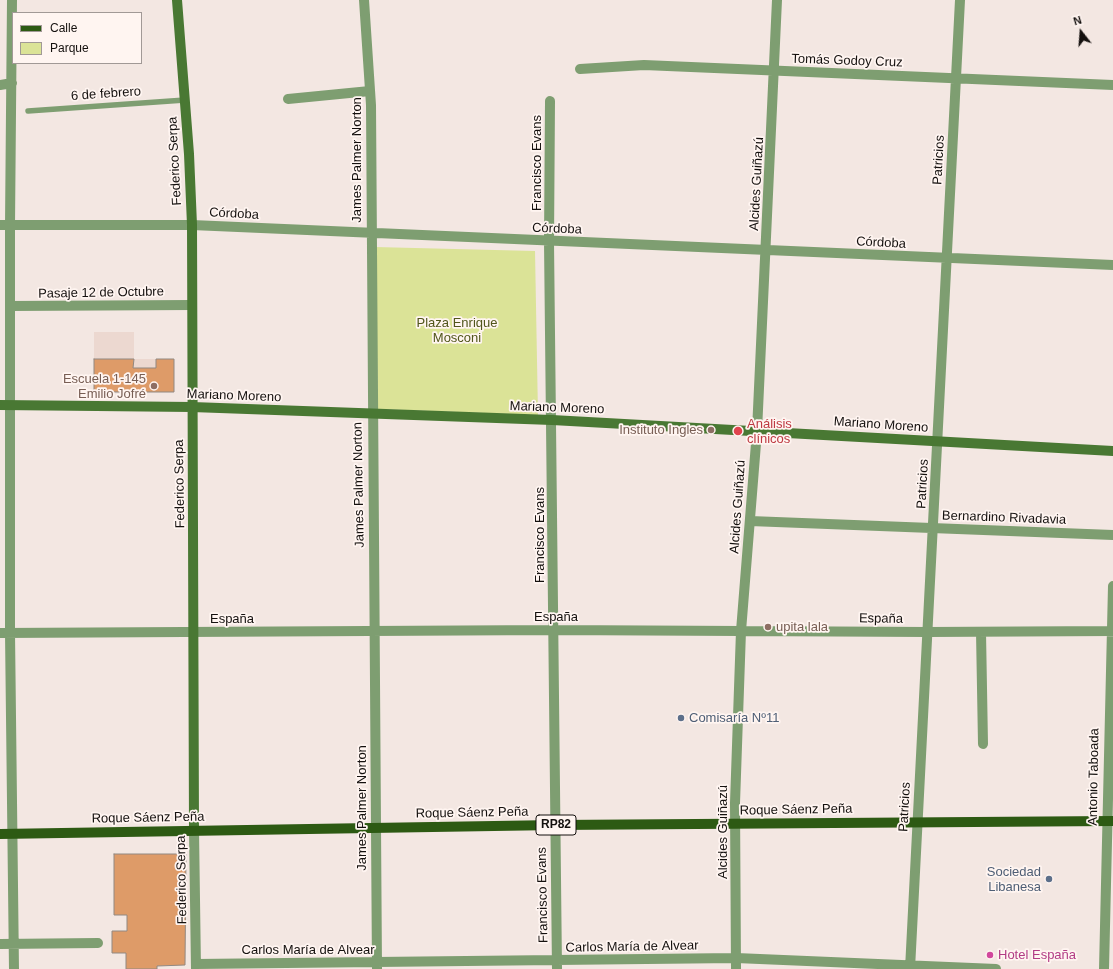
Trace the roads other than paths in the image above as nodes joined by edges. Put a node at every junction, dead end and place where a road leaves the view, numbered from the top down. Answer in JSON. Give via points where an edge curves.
{"nodes":[{"id":1,"x":12,"y":0,"type":"edge"},
{"id":2,"x":177,"y":0,"type":"edge"},
{"id":3,"x":364,"y":0,"type":"edge"},
{"id":4,"x":777,"y":0,"type":"edge"},
{"id":5,"x":960,"y":0,"type":"edge"},
{"id":6,"x":580,"y":69,"type":"dead end"},
{"id":7,"x":775,"y":70,"type":"junction"},
{"id":8,"x":956,"y":78,"type":"junction"},
{"id":9,"x":12,"y":83,"type":"junction"},
{"id":10,"x":0,"y":85,"type":"edge"},
{"id":11,"x":1113,"y":85,"type":"edge"},
{"id":12,"x":370,"y":91,"type":"junction"},
{"id":13,"x":288,"y":99,"type":"dead end"},
{"id":14,"x":185,"y":100,"type":"junction"},
{"id":15,"x":550,"y":101,"type":"dead end"},
{"id":16,"x":28,"y":111,"type":"dead end"},
{"id":17,"x":5,"y":225,"type":"edge"},
{"id":18,"x":192,"y":225,"type":"junction"},
{"id":19,"x":370,"y":234,"type":"junction"},
{"id":20,"x":549,"y":242,"type":"junction"},
{"id":21,"x":767,"y":250,"type":"junction"},
{"id":22,"x":948,"y":259,"type":"junction"},
{"id":23,"x":1113,"y":265,"type":"edge"},
{"id":24,"x":192,"y":305,"type":"junction"},
{"id":25,"x":10,"y":306,"type":"junction"},
{"id":26,"x":0,"y":405,"type":"edge"},
{"id":27,"x":11,"y":405,"type":"junction"},
{"id":28,"x":192,"y":407,"type":"junction"},
{"id":29,"x":372,"y":414,"type":"junction"},
{"id":30,"x":552,"y":420,"type":"junction"},
{"id":31,"x":757,"y":431,"type":"junction"},
{"id":32,"x":938,"y":442,"type":"junction"},
{"id":33,"x":1113,"y":451,"type":"edge"},
{"id":34,"x":750,"y":521,"type":"junction"},
{"id":35,"x":934,"y":528,"type":"junction"},
{"id":36,"x":1113,"y":535,"type":"edge"},
{"id":37,"x":1113,"y":586,"type":"edge"},
{"id":38,"x":553,"y":630,"type":"junction"},
{"id":39,"x":374,"y":631,"type":"junction"},
{"id":40,"x":742,"y":631,"type":"junction"},
{"id":41,"x":1112,"y":631,"type":"edge"},
{"id":42,"x":195,"y":632,"type":"junction"},
{"id":43,"x":928,"y":632,"type":"junction"},
{"id":44,"x":981,"y":632,"type":"junction"},
{"id":45,"x":5,"y":633,"type":"edge"},
{"id":46,"x":983,"y":744,"type":"dead end"},
{"id":47,"x":1110,"y":821,"type":"edge"},
{"id":48,"x":917,"y":822,"type":"junction"},
{"id":49,"x":735,"y":823,"type":"junction"},
{"id":50,"x":556,"y":825,"type":"junction"},
{"id":51,"x":375,"y":828,"type":"junction"},
{"id":52,"x":194,"y":830,"type":"junction"},
{"id":53,"x":0,"y":834,"type":"edge"},
{"id":54,"x":12,"y":834,"type":"junction"},
{"id":55,"x":98,"y":943,"type":"dead end"},
{"id":56,"x":0,"y":944,"type":"edge"},
{"id":57,"x":13,"y":944,"type":"junction"},
{"id":58,"x":736,"y":958,"type":"junction"},
{"id":59,"x":557,"y":965,"type":"edge"},
{"id":60,"x":377,"y":966,"type":"edge"},
{"id":61,"x":196,"y":967,"type":"edge"},
{"id":62,"x":911,"y":967,"type":"edge"},
{"id":63,"x":14,"y":969,"type":"edge"},
{"id":64,"x":736,"y":969,"type":"edge"},
{"id":65,"x":996,"y":969,"type":"edge"},
{"id":66,"x":1104,"y":969,"type":"edge"}],
"edges":[{"from":1,"to":9,"type":"street"},
{"from":2,"to":14,"type":"street","name":"Federico Serpa"},
{"from":3,"to":12,"type":"street","name":"James Palmer Norton"},
{"from":4,"to":7,"type":"street","name":"Alcides Guiñazú"},
{"from":5,"to":8,"type":"street","name":"Patricios"},
{"from":6,"to":7,"type":"street","name":"Tomás Godoy Cruz","via":[[644,66]]},
{"from":7,"to":8,"type":"street","name":"Tomás Godoy Cruz"},
{"from":7,"to":21,"type":"street","name":"Alcides Guiñazú"},
{"from":8,"to":11,"type":"street","name":"Tomás Godoy Cruz"},
{"from":8,"to":22,"type":"street","name":"Patricios"},
{"from":9,"to":10,"type":"street"},
{"from":9,"to":17,"type":"street"},
{"from":12,"to":13,"type":"street"},
{"from":12,"to":19,"type":"street","name":"James Palmer Norton"},
{"from":14,"to":16,"type":"lane","name":"6 de febrero"},
{"from":14,"to":18,"type":"street","name":"Federico Serpa"},
{"from":15,"to":20,"type":"street","name":"Francisco Evans"},
{"from":17,"to":18,"type":"street","name":"Córdoba"},
{"from":17,"to":25,"type":"street"},
{"from":18,"to":19,"type":"street","name":"Córdoba"},
{"from":18,"to":24,"type":"street","name":"Federico Serpa"},
{"from":19,"to":20,"type":"street","name":"Córdoba"},
{"from":19,"to":29,"type":"street","name":"James Palmer Norton"},
{"from":20,"to":21,"type":"street","name":"Córdoba"},
{"from":20,"to":30,"type":"street","name":"Francisco Evans"},
{"from":21,"to":22,"type":"street","name":"Córdoba"},
{"from":21,"to":31,"type":"street","name":"Alcides Guiñazú"},
{"from":22,"to":23,"type":"street","name":"Córdoba"},
{"from":22,"to":32,"type":"street","name":"Patricios"},
{"from":24,"to":25,"type":"street","name":"Pasaje 12 de Octubre"},
{"from":24,"to":28,"type":"street","name":"Federico Serpa"},
{"from":25,"to":27,"type":"street"},
{"from":26,"to":27,"type":"street","name":"Mariano Moreno"},
{"from":27,"to":28,"type":"street","name":"Mariano Moreno"},
{"from":27,"to":45,"type":"street"},
{"from":28,"to":29,"type":"street","name":"Mariano Moreno"},
{"from":28,"to":42,"type":"street","name":"Federico Serpa"},
{"from":29,"to":30,"type":"street","name":"Mariano Moreno"},
{"from":29,"to":39,"type":"street","name":"James Palmer Norton"},
{"from":30,"to":31,"type":"street","name":"Mariano Moreno"},
{"from":30,"to":38,"type":"street","name":"Francisco Evans"},
{"from":31,"to":32,"type":"street","name":"Mariano Moreno"},
{"from":31,"to":34,"type":"street","name":"Alcides Guiñazú"},
{"from":32,"to":33,"type":"street","name":"Mariano Moreno"},
{"from":32,"to":35,"type":"street","name":"Patricios"},
{"from":34,"to":35,"type":"street","name":"Bernardino Rivadavia"},
{"from":34,"to":40,"type":"street","name":"Alcides Guiñazú"},
{"from":35,"to":36,"type":"street","name":"Bernardino Rivadavia"},
{"from":35,"to":43,"type":"street","name":"Patricios"},
{"from":37,"to":41,"type":"street","name":"Antonio Taboada"},
{"from":38,"to":39,"type":"street","name":"España"},
{"from":38,"to":40,"type":"street","name":"España"},
{"from":38,"to":50,"type":"street","name":"Francisco Evans"},
{"from":39,"to":42,"type":"street","name":"España"},
{"from":39,"to":51,"type":"street","name":"James Palmer Norton"},
{"from":40,"to":43,"type":"street","name":"España"},
{"from":40,"to":49,"type":"street","name":"Alcides Guiñazú"},
{"from":41,"to":44,"type":"street","name":"España"},
{"from":41,"to":47,"type":"street","name":"Antonio Taboada"},
{"from":42,"to":45,"type":"street","name":"España"},
{"from":42,"to":52,"type":"street","name":"Federico Serpa"},
{"from":43,"to":44,"type":"street","name":"España"},
{"from":43,"to":48,"type":"street","name":"Patricios"},
{"from":44,"to":46,"type":"street"},
{"from":45,"to":54,"type":"street"},
{"from":47,"to":48,"type":"main road","name":"Roque Sáenz Peña","number":"RP82"},
{"from":47,"to":66,"type":"street","name":"Antonio Taboada"},
{"from":48,"to":49,"type":"main road","name":"Roque Sáenz Peña","number":"RP82"},
{"from":48,"to":62,"type":"street","name":"Patricios"},
{"from":49,"to":50,"type":"main road","name":"Roque Sáenz Peña","number":"RP82"},
{"from":49,"to":58,"type":"street","name":"Alcides Guiñazú"},
{"from":50,"to":51,"type":"main road","name":"Roque Sáenz Peña","number":"RP82"},
{"from":50,"to":59,"type":"street","name":"Francisco Evans"},
{"from":51,"to":52,"type":"main road","name":"Roque Sáenz Peña","number":"RP82"},
{"from":51,"to":60,"type":"street","name":"James Palmer Norton"},
{"from":52,"to":54,"type":"main road","name":"Roque Sáenz Peña","number":"RP82"},
{"from":52,"to":61,"type":"street","name":"Federico Serpa"},
{"from":53,"to":54,"type":"main road","name":"Roque Sáenz Peña","number":"RP82"},
{"from":54,"to":57,"type":"street"},
{"from":55,"to":57,"type":"street"},
{"from":56,"to":57,"type":"street"},
{"from":57,"to":63,"type":"street"},
{"from":58,"to":59,"type":"street","name":"Carlos María de Alvear"},
{"from":58,"to":62,"type":"street","name":"Carlos María de Alvear"},
{"from":58,"to":64,"type":"street","name":"Alcides Guiñazú"},
{"from":59,"to":60,"type":"street","name":"Carlos María de Alvear"},
{"from":60,"to":61,"type":"street","name":"Carlos María de Alvear"},
{"from":62,"to":65,"type":"street","name":"Carlos María de Alvear"}]}
